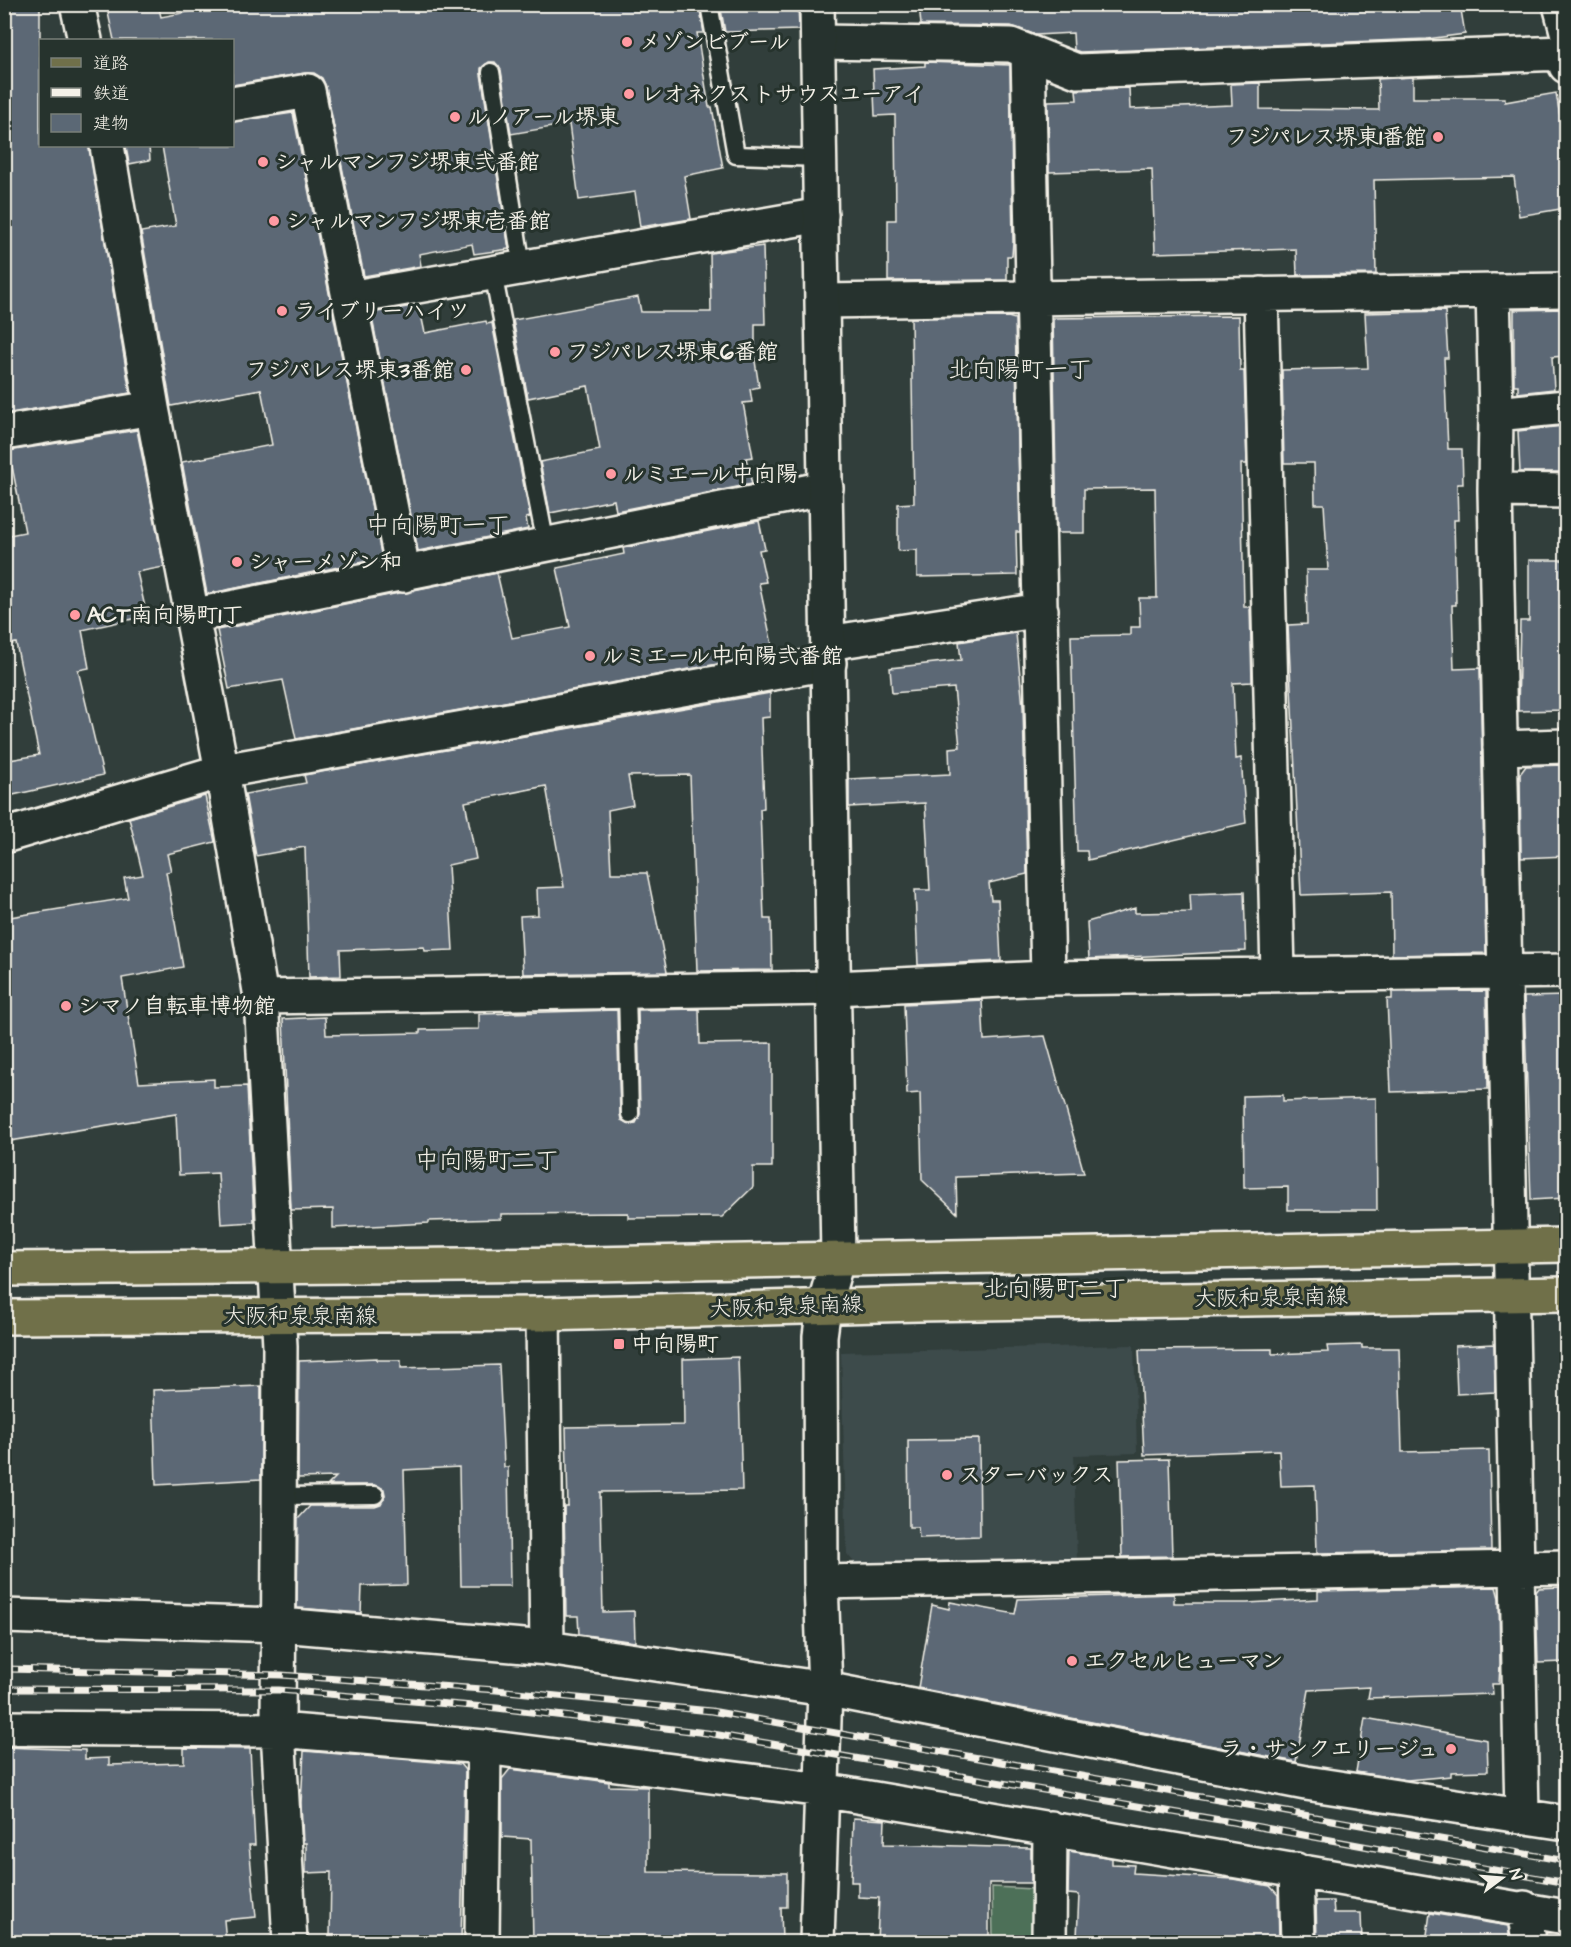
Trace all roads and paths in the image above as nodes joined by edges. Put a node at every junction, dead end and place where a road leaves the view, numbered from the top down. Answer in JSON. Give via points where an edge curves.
{"nodes":[{"id":1,"x":77,"y":4,"type":"edge"},
{"id":2,"x":709,"y":4,"type":"edge"},
{"id":3,"x":817,"y":4,"type":"edge"},
{"id":4,"x":1551,"y":4,"type":"edge"},
{"id":5,"x":85,"y":39,"type":"edge"},
{"id":6,"x":819,"y":42,"type":"junction"},
{"id":7,"x":1028,"y":52,"type":"junction"},
{"id":8,"x":1565,"y":60,"type":"edge"},
{"id":9,"x":491,"y":72,"type":"dead end"},
{"id":10,"x":234,"y":104,"type":"edge"},
{"id":11,"x":107,"y":147,"type":"edge"},
{"id":12,"x":820,"y":158,"type":"junction"},
{"id":13,"x":822,"y":214,"type":"junction"},
{"id":14,"x":508,"y":270,"type":"junction"},
{"id":15,"x":1566,"y":290,"type":"edge"},
{"id":16,"x":1493,"y":291,"type":"junction"},
{"id":17,"x":1261,"y":294,"type":"junction"},
{"id":18,"x":349,"y":298,"type":"junction"},
{"id":19,"x":1034,"y":298,"type":"junction"},
{"id":20,"x":823,"y":301,"type":"junction"},
{"id":21,"x":1566,"y":407,"type":"edge"},
{"id":22,"x":152,"y":408,"type":"junction"},
{"id":23,"x":1496,"y":414,"type":"junction"},
{"id":24,"x":4,"y":433,"type":"edge"},
{"id":25,"x":826,"y":488,"type":"junction"},
{"id":26,"x":1495,"y":489,"type":"junction"},
{"id":27,"x":1566,"y":491,"type":"edge"},
{"id":28,"x":546,"y":545,"type":"junction"},
{"id":29,"x":404,"y":574,"type":"junction"},
{"id":30,"x":1041,"y":610,"type":"junction"},
{"id":31,"x":191,"y":616,"type":"junction"},
{"id":32,"x":829,"y":653,"type":"junction"},
{"id":33,"x":1566,"y":746,"type":"edge"},
{"id":34,"x":1500,"y":747,"type":"junction"},
{"id":35,"x":222,"y":771,"type":"junction"},
{"id":36,"x":4,"y":836,"type":"edge"},
{"id":37,"x":1566,"y":971,"type":"edge"},
{"id":38,"x":1504,"y":972,"type":"junction"},
{"id":39,"x":1278,"y":973,"type":"junction"},
{"id":40,"x":1048,"y":978,"type":"junction"},
{"id":41,"x":834,"y":988,"type":"junction"},
{"id":42,"x":627,"y":991,"type":"junction"},
{"id":43,"x":261,"y":997,"type":"junction"},
{"id":44,"x":630,"y":1114,"type":"dead end"},
{"id":45,"x":1510,"y":1245,"type":"junction"},
{"id":46,"x":1566,"y":1245,"type":"edge"},
{"id":47,"x":838,"y":1257,"type":"junction"},
{"id":48,"x":277,"y":1265,"type":"junction"},
{"id":49,"x":4,"y":1269,"type":"edge"},
{"id":50,"x":1511,"y":1294,"type":"junction"},
{"id":51,"x":1566,"y":1294,"type":"edge"},
{"id":52,"x":824,"y":1306,"type":"junction"},
{"id":53,"x":543,"y":1314,"type":"junction"},
{"id":54,"x":279,"y":1316,"type":"junction"},
{"id":55,"x":4,"y":1317,"type":"edge"},
{"id":56,"x":375,"y":1495,"type":"dead end"},
{"id":57,"x":280,"y":1496,"type":"junction"},
{"id":58,"x":1566,"y":1567,"type":"edge"},
{"id":59,"x":1517,"y":1569,"type":"junction"},
{"id":60,"x":820,"y":1582,"type":"junction"},
{"id":61,"x":4,"y":1616,"type":"edge"},
{"id":62,"x":281,"y":1624,"type":"junction"},
{"id":63,"x":547,"y":1648,"type":"junction"},
{"id":64,"x":825,"y":1689,"type":"junction"},
{"id":65,"x":4,"y":1728,"type":"edge"},
{"id":66,"x":278,"y":1731,"type":"junction"},
{"id":67,"x":484,"y":1747,"type":"junction"},
{"id":68,"x":822,"y":1790,"type":"junction"},
{"id":69,"x":1522,"y":1815,"type":"junction"},
{"id":70,"x":1566,"y":1823,"type":"edge"},
{"id":71,"x":1050,"y":1828,"type":"junction"},
{"id":72,"x":1296,"y":1870,"type":"junction"},
{"id":73,"x":1524,"y":1908,"type":"junction"},
{"id":74,"x":1566,"y":1917,"type":"edge"},
{"id":75,"x":290,"y":1942,"type":"edge"},
{"id":76,"x":482,"y":1942,"type":"edge"},
{"id":77,"x":817,"y":1942,"type":"edge"},
{"id":78,"x":1048,"y":1942,"type":"edge"},
{"id":79,"x":1298,"y":1942,"type":"edge"},
{"id":80,"x":1528,"y":1942,"type":"edge"}],
"edges":[{"from":1,"to":5,"type":"street"},
{"from":2,"to":12,"type":"lane","via":[[736,155]]},
{"from":3,"to":6,"type":"street"},
{"from":4,"to":8,"type":"lane"},
{"from":6,"to":7,"type":"street","via":[[1011,45]]},
{"from":6,"to":12,"type":"street"},
{"from":7,"to":8,"type":"street","via":[[1077,71]]},
{"from":7,"to":19,"type":"street"},
{"from":9,"to":14,"type":"lane"},
{"from":10,"to":18,"type":"street","via":[[308,91]]},
{"from":11,"to":22,"type":"street"},
{"from":12,"to":13,"type":"street"},
{"from":13,"to":14,"type":"street"},
{"from":13,"to":20,"type":"street"},
{"from":14,"to":18,"type":"street"},
{"from":14,"to":28,"type":"lane"},
{"from":15,"to":16,"type":"street"},
{"from":16,"to":17,"type":"street"},
{"from":16,"to":23,"type":"street"},
{"from":17,"to":19,"type":"street"},
{"from":17,"to":39,"type":"street"},
{"from":18,"to":29,"type":"street"},
{"from":19,"to":20,"type":"street"},
{"from":19,"to":30,"type":"street"},
{"from":20,"to":25,"type":"street"},
{"from":21,"to":23,"type":"street"},
{"from":22,"to":24,"type":"street"},
{"from":22,"to":31,"type":"street"},
{"from":23,"to":26,"type":"street"},
{"from":25,"to":28,"type":"street"},
{"from":25,"to":32,"type":"street"},
{"from":26,"to":27,"type":"street"},
{"from":26,"to":34,"type":"street"},
{"from":28,"to":29,"type":"street"},
{"from":29,"to":31,"type":"street"},
{"from":30,"to":32,"type":"street"},
{"from":30,"to":40,"type":"street"},
{"from":31,"to":35,"type":"street"},
{"from":32,"to":35,"type":"street"},
{"from":32,"to":41,"type":"street"},
{"from":33,"to":34,"type":"street"},
{"from":34,"to":38,"type":"street"},
{"from":35,"to":36,"type":"street"},
{"from":35,"to":43,"type":"street"},
{"from":37,"to":38,"type":"street"},
{"from":38,"to":39,"type":"street"},
{"from":38,"to":45,"type":"street"},
{"from":39,"to":40,"type":"street"},
{"from":40,"to":41,"type":"street"},
{"from":41,"to":42,"type":"street"},
{"from":41,"to":47,"type":"street"},
{"from":42,"to":43,"type":"street"},
{"from":42,"to":44,"type":"lane"},
{"from":43,"to":48,"type":"street"},
{"from":45,"to":46,"type":"main road"},
{"from":45,"to":47,"type":"main road"},
{"from":45,"to":50,"type":"street"},
{"from":47,"to":48,"type":"main road","via":[[589,1264]]},
{"from":47,"to":52,"type":"street"},
{"from":48,"to":49,"type":"main road"},
{"from":48,"to":54,"type":"street"},
{"from":50,"to":51,"type":"main road","name":"大阪和泉泉南線"},
{"from":50,"to":52,"type":"main road","name":"大阪和泉泉南線"},
{"from":50,"to":59,"type":"street"},
{"from":52,"to":53,"type":"main road","name":"大阪和泉泉南線"},
{"from":52,"to":60,"type":"street","via":[[820,1336]]},
{"from":53,"to":54,"type":"main road","name":"大阪和泉泉南線"},
{"from":53,"to":63,"type":"street"},
{"from":54,"to":55,"type":"main road","name":"大阪和泉泉南線"},
{"from":54,"to":57,"type":"street"},
{"from":56,"to":57,"type":"lane"},
{"from":57,"to":62,"type":"street"},
{"from":58,"to":59,"type":"street"},
{"from":59,"to":60,"type":"street"},
{"from":59,"to":69,"type":"street"},
{"from":60,"to":64,"type":"street"},
{"from":61,"to":62,"type":"street"},
{"from":62,"to":63,"type":"street"},
{"from":62,"to":66,"type":"street"},
{"from":63,"to":64,"type":"street"},
{"from":64,"to":68,"type":"street"},
{"from":64,"to":69,"type":"street","via":[[1306,1783]]},
{"from":65,"to":66,"type":"street"},
{"from":66,"to":67,"type":"street"},
{"from":66,"to":75,"type":"street"},
{"from":67,"to":68,"type":"street"},
{"from":67,"to":76,"type":"street"},
{"from":68,"to":71,"type":"street"},
{"from":68,"to":77,"type":"street"},
{"from":69,"to":70,"type":"street"},
{"from":71,"to":72,"type":"street"},
{"from":71,"to":78,"type":"street"},
{"from":72,"to":73,"type":"street"},
{"from":72,"to":79,"type":"street"},
{"from":73,"to":74,"type":"street"},
{"from":73,"to":80,"type":"street"}]}
